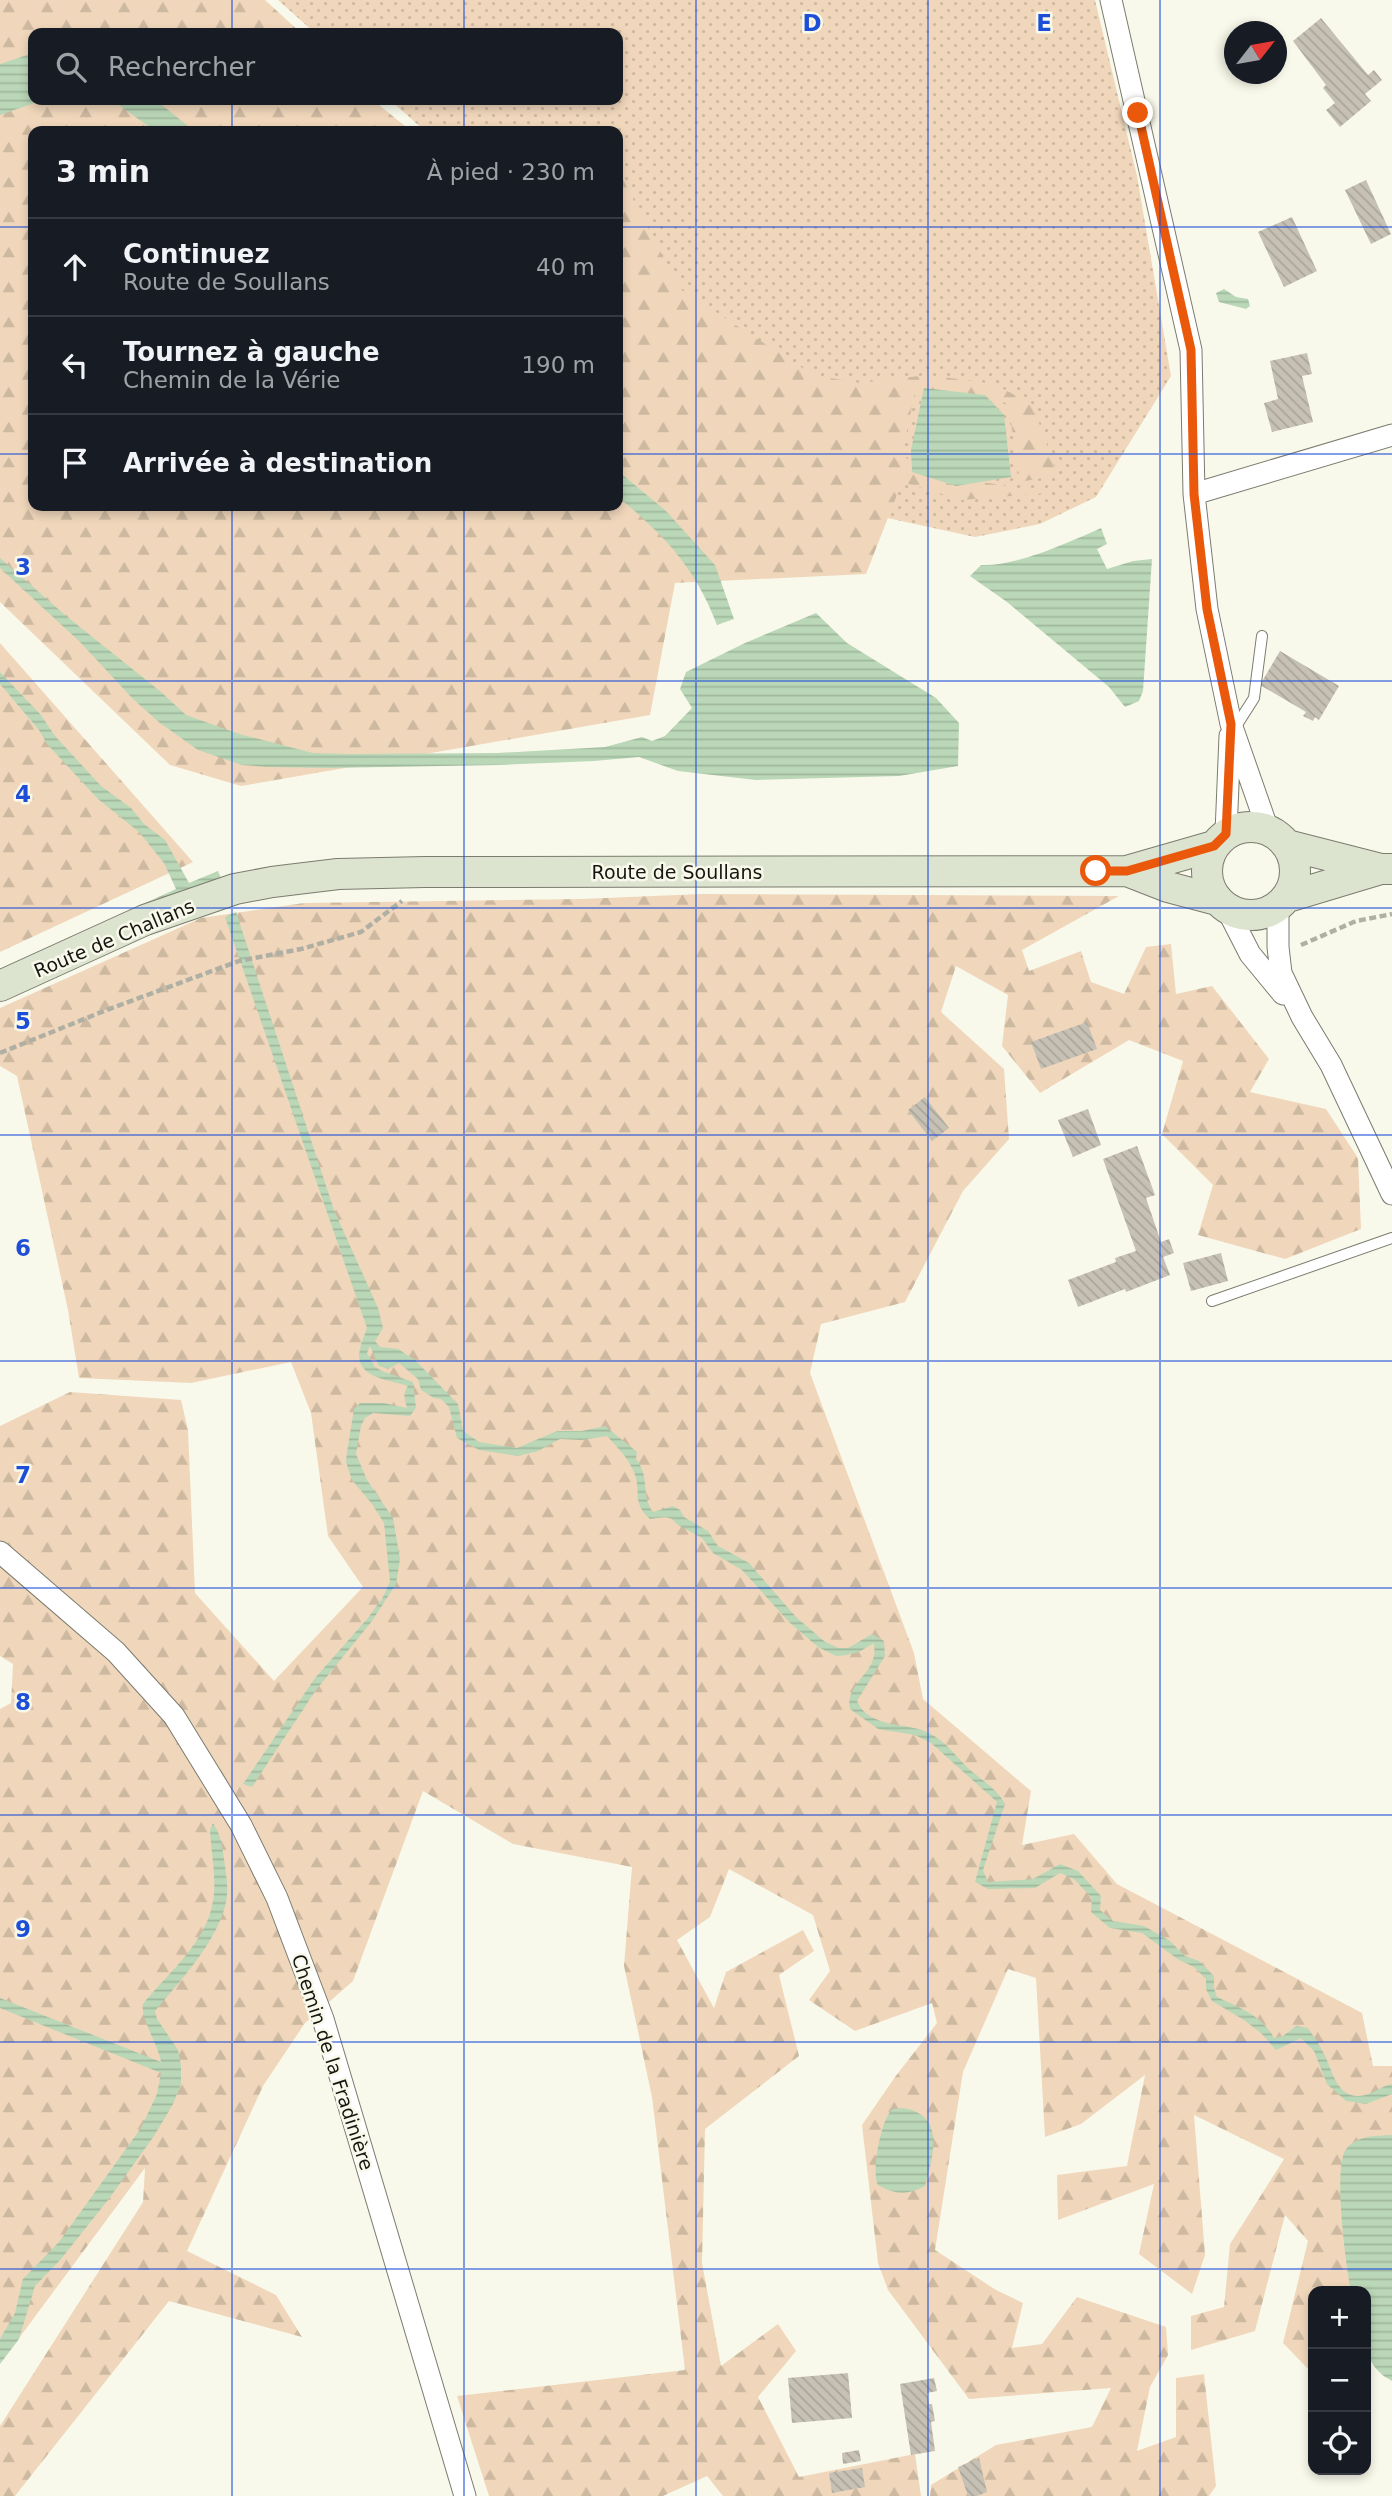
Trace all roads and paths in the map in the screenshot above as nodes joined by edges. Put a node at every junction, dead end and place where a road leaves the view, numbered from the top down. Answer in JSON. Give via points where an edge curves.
{"nodes":[{"id":1,"x":1111,"y":0,"type":"edge"},
{"id":2,"x":1392,"y":435,"type":"edge"},
{"id":3,"x":1194,"y":494,"type":"junction"},
{"id":4,"x":1262,"y":636,"type":"dead end"},
{"id":5,"x":1232,"y":727,"type":"junction"},
{"id":6,"x":1278,"y":838,"type":"junction"},
{"id":7,"x":1220,"y":840,"type":"junction"},
{"id":8,"x":1387,"y":869,"type":"edge"},
{"id":9,"x":1127,"y":871,"type":"junction"},
{"id":10,"x":228,"y":892,"type":"joint"},
{"id":11,"x":401,"y":901,"type":"dead end"},
{"id":12,"x":1283,"y":902,"type":"junction"},
{"id":13,"x":1222,"y":904,"type":"junction"},
{"id":14,"x":1392,"y":914,"type":"edge"},
{"id":15,"x":1278,"y":947,"type":"junction"},
{"id":16,"x":0,"y":986,"type":"edge"},
{"id":17,"x":1302,"y":1017,"type":"junction"},
{"id":18,"x":0,"y":1053,"type":"edge"},
{"id":19,"x":1392,"y":1195,"type":"edge"},
{"id":20,"x":1392,"y":1238,"type":"edge"},
{"id":21,"x":1212,"y":1301,"type":"dead end"},
{"id":22,"x":0,"y":1552,"type":"edge"},
{"id":23,"x":465,"y":2496,"type":"edge"}],
"edges":[{"from":1,"to":3,"type":"street","via":[[1191,350]]},
{"from":2,"to":3,"type":"street"},
{"from":3,"to":5,"type":"street","via":[[1207,609]]},
{"from":4,"to":5,"type":"lane","via":[[1254,698]]},
{"from":5,"to":6,"type":"street"},
{"from":5,"to":7,"type":"street"},
{"from":6,"to":7,"type":"main road","via":[[1249,827]]},
{"from":6,"to":8,"type":"main road"},
{"from":6,"to":12,"type":"main road","via":[[1294,858],[1296,873]]},
{"from":7,"to":9,"type":"main road","name":"Route de Soullans"},
{"from":7,"to":13,"type":"main road","via":[[1207,862],[1206,874]]},
{"from":8,"to":12,"type":"main road"},
{"from":9,"to":10,"type":"main road","name":"Route de Soullans","via":[[338,874]]},
{"from":9,"to":13,"type":"main road","name":"Route de Soullans"},
{"from":10,"to":16,"type":"main road","name":"Route de Challans","via":[[145,920]]},
{"from":11,"to":18,"type":"path","via":[[360,932],[239,961]]},
{"from":12,"to":13,"type":"main road","via":[[1254,916]]},
{"from":12,"to":15,"type":"street"},
{"from":13,"to":17,"type":"street","via":[[1250,954]]},
{"from":14,"to":15,"type":"path","via":[[1356,921],[1303,944]]},
{"from":15,"to":17,"type":"street","via":[[1281,973]]},
{"from":17,"to":19,"type":"street","via":[[1331,1065]]},
{"from":20,"to":21,"type":"lane"},
{"from":22,"to":23,"type":"street","name":"Chemin de la Fradinière","via":[[116,1652],[174,1716],[241,1825],[271,1886],[323,2019]]}]}
